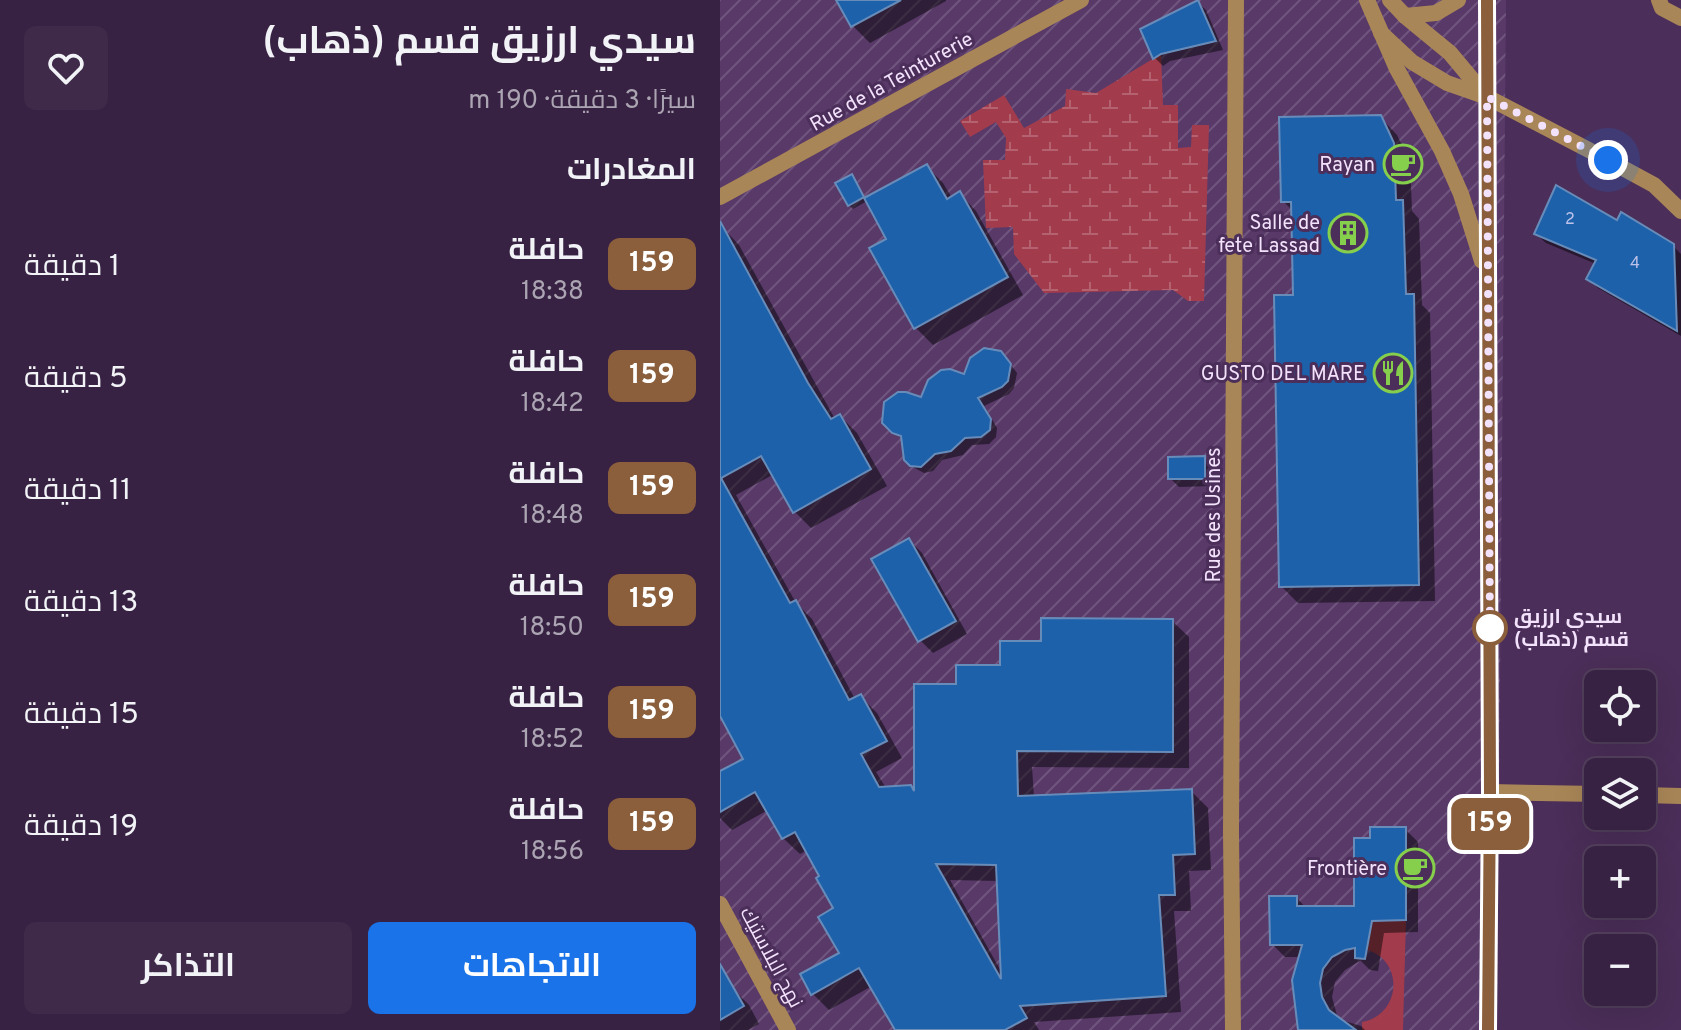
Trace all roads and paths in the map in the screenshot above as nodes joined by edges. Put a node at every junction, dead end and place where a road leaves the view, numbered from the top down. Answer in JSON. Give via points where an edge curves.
{"nodes":[{"id":1,"x":1081,"y":0,"type":"edge"},
{"id":2,"x":1236,"y":0,"type":"edge"},
{"id":3,"x":1367,"y":0,"type":"edge"},
{"id":4,"x":1390,"y":0,"type":"edge"},
{"id":5,"x":1458,"y":0,"type":"edge"},
{"id":6,"x":1487,"y":0,"type":"edge"},
{"id":7,"x":1659,"y":0,"type":"edge"},
{"id":8,"x":1405,"y":16,"type":"junction"},
{"id":9,"x":1681,"y":18,"type":"edge"},
{"id":10,"x":1381,"y":33,"type":"junction"},
{"id":11,"x":1487,"y":97,"type":"junction"},
{"id":12,"x":720,"y":197,"type":"edge"},
{"id":13,"x":1681,"y":211,"type":"edge"},
{"id":14,"x":1488,"y":279,"type":"junction"},
{"id":15,"x":1490,"y":792,"type":"junction"},
{"id":16,"x":1584,"y":794,"type":"edge"},
{"id":17,"x":1656,"y":795,"type":"edge"},
{"id":18,"x":1681,"y":796,"type":"edge"},
{"id":19,"x":720,"y":904,"type":"edge"},
{"id":20,"x":788,"y":1030,"type":"edge"},
{"id":21,"x":1233,"y":1030,"type":"edge"},
{"id":22,"x":1488,"y":1030,"type":"edge"}],
"edges":[{"from":1,"to":12,"type":"street","name":"Rue de la Teinturerie"},
{"from":2,"to":21,"type":"street","name":"Rue des Usines"},
{"from":3,"to":10,"type":"street"},
{"from":4,"to":8,"type":"street"},
{"from":5,"to":8,"type":"street","via":[[1436,13]]},
{"from":6,"to":11,"type":"street"},
{"from":7,"to":9,"type":"street","via":[[1662,8]]},
{"from":8,"to":11,"type":"street","via":[[1450,53]]},
{"from":10,"to":11,"type":"street","via":[[1412,62],[1447,83]]},
{"from":10,"to":14,"type":"street","via":[[1461,194]]},
{"from":11,"to":13,"type":"street","via":[[1654,185]]},
{"from":11,"to":14,"type":"street"},
{"from":14,"to":15,"type":"street"},
{"from":15,"to":16,"type":"street"},
{"from":15,"to":22,"type":"street"},
{"from":17,"to":18,"type":"street"},
{"from":19,"to":20,"type":"street","name":"نهج البلاستيك"}]}
